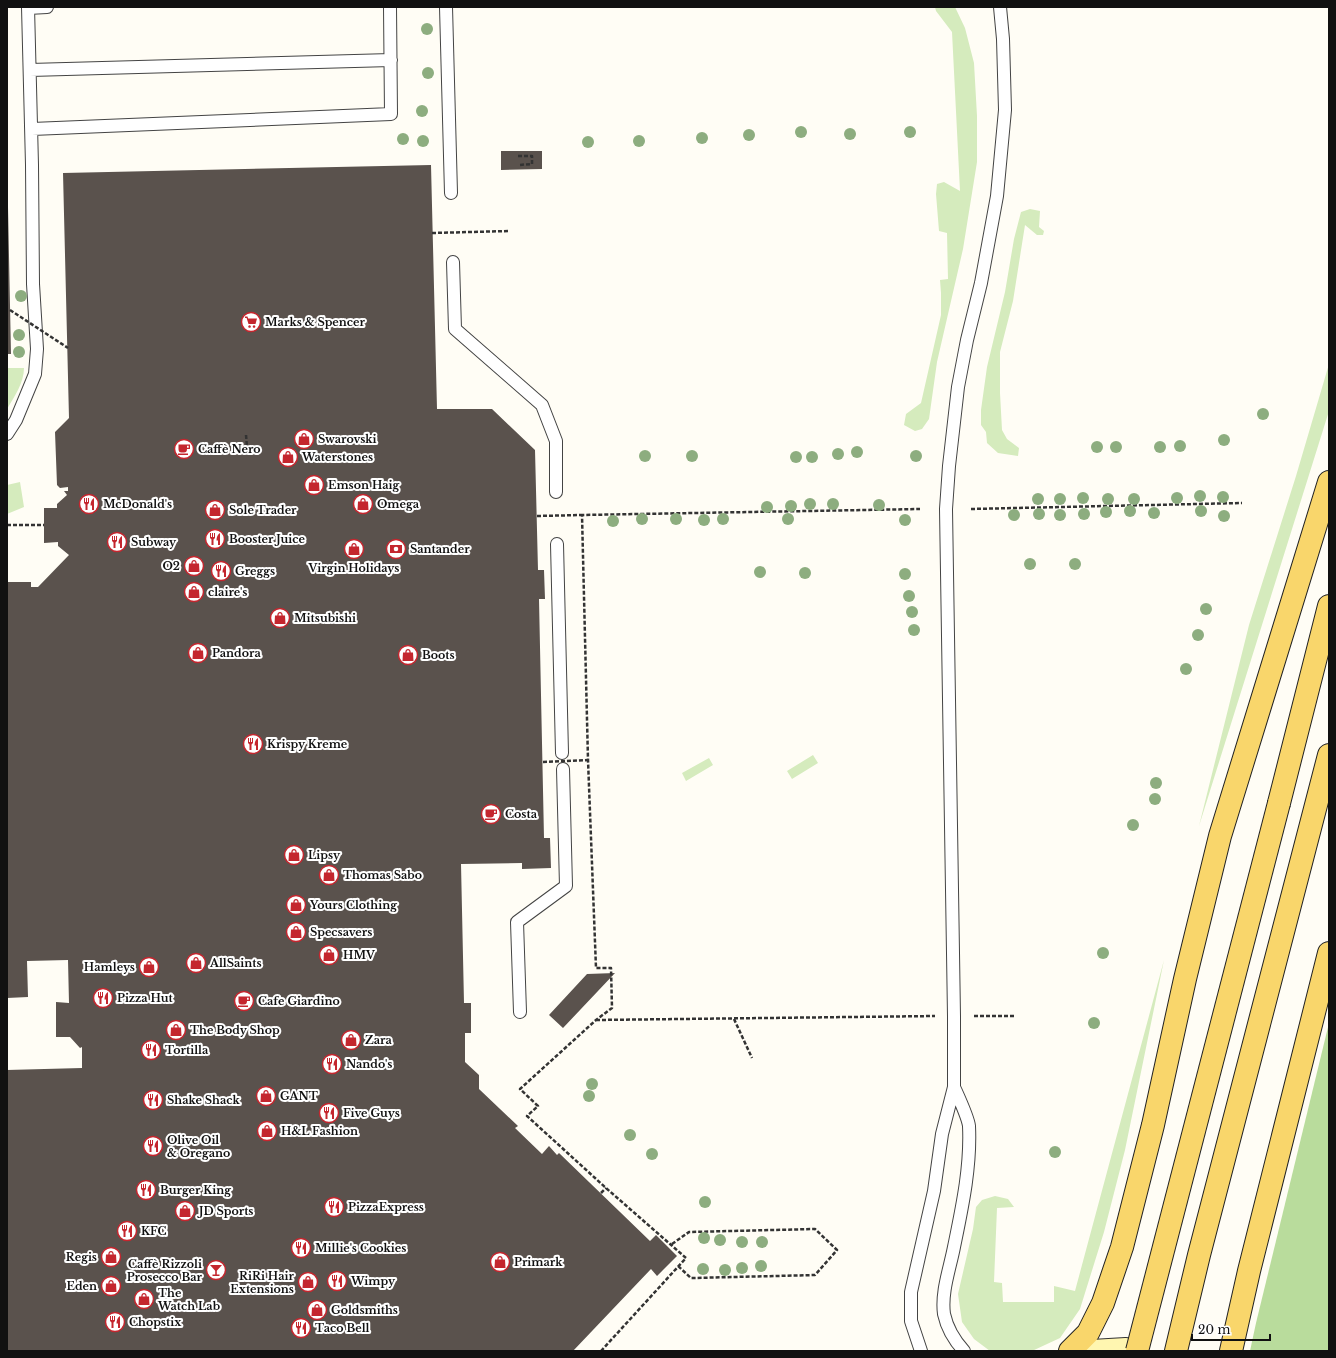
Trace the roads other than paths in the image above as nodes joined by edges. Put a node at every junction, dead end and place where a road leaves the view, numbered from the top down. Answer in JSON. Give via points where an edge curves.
{"nodes":[{"id":1,"x":28,"y":7,"type":"edge"},
{"id":2,"x":47,"y":7,"type":"edge"},
{"id":3,"x":390,"y":7,"type":"edge"},
{"id":4,"x":446,"y":7,"type":"edge"},
{"id":5,"x":1000,"y":7,"type":"edge"},
{"id":6,"x":391,"y":60,"type":"junction"},
{"id":7,"x":30,"y":70,"type":"junction"},
{"id":8,"x":32,"y":129,"type":"junction"},
{"id":9,"x":451,"y":193,"type":"dead end"},
{"id":10,"x":453,"y":262,"type":"dead end"},
{"id":11,"x":7,"y":434,"type":"edge"},
{"id":12,"x":1329,"y":482,"type":"edge"},
{"id":13,"x":556,"y":492,"type":"dead end"},
{"id":14,"x":557,"y":544,"type":"dead end"},
{"id":15,"x":1329,"y":606,"type":"edge"},
{"id":16,"x":562,"y":754,"type":"dead end"},
{"id":17,"x":1329,"y":755,"type":"edge"},
{"id":18,"x":563,"y":769,"type":"dead end"},
{"id":19,"x":1329,"y":953,"type":"edge"},
{"id":20,"x":520,"y":1012,"type":"dead end"},
{"id":21,"x":954,"y":1086,"type":"junction"},
{"id":22,"x":921,"y":1351,"type":"edge"},
{"id":23,"x":964,"y":1351,"type":"edge"},
{"id":24,"x":1070,"y":1351,"type":"edge"},
{"id":25,"x":1092,"y":1351,"type":"edge"},
{"id":26,"x":1137,"y":1351,"type":"edge"},
{"id":27,"x":1176,"y":1351,"type":"edge"},
{"id":28,"x":1231,"y":1351,"type":"edge"}],
"edges":[{"from":1,"to":2,"type":"lane"},
{"from":1,"to":7,"type":"lane"},
{"from":3,"to":6,"type":"lane"},
{"from":4,"to":9,"type":"lane"},
{"from":5,"to":21,"type":"lane","via":[[1005,110],[997,196],[958,387],[946,509]]},
{"from":6,"to":7,"type":"lane"},
{"from":6,"to":8,"type":"lane","via":[[391,114]]},
{"from":7,"to":8,"type":"lane"},
{"from":8,"to":11,"type":"lane","via":[[36,374]]},
{"from":10,"to":13,"type":"lane","via":[[455,329],[542,405],[556,441]]},
{"from":12,"to":24,"type":"main road","via":[[1220,836],[1122,1248],[1103,1303],[1088,1333]]},
{"from":14,"to":16,"type":"lane"},
{"from":15,"to":26,"type":"main road","bridge":true},
{"from":17,"to":27,"type":"main road"},
{"from":18,"to":20,"type":"lane","via":[[566,886],[517,922]]},
{"from":19,"to":28,"type":"main road"},
{"from":21,"to":22,"type":"lane","via":[[911,1292],[911,1321]]},
{"from":21,"to":23,"type":"lane","via":[[969,1124],[968,1150],[965,1190],[947,1278],[944,1312],[947,1325]]},
{"from":25,"to":26,"type":"main road"}]}
